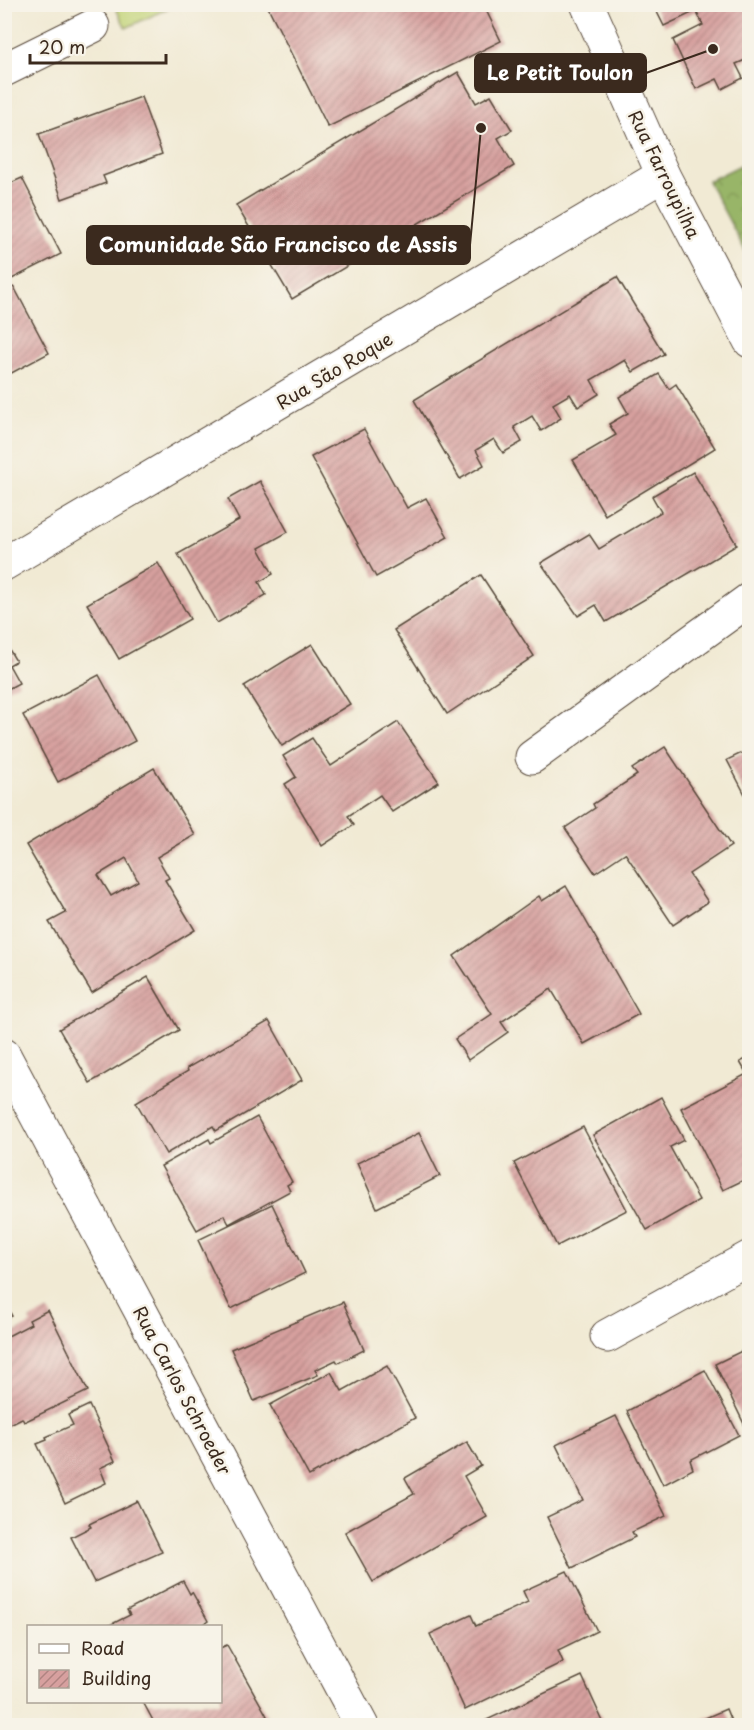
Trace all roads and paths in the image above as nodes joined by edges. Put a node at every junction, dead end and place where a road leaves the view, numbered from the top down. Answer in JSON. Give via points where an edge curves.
{"nodes":[{"id":1,"x":587,"y":4,"type":"edge"},
{"id":2,"x":93,"y":26,"type":"dead end"},
{"id":3,"x":4,"y":70,"type":"edge"},
{"id":4,"x":663,"y":175,"type":"junction"},
{"id":5,"x":750,"y":341,"type":"edge"},
{"id":6,"x":4,"y":564,"type":"edge"},
{"id":7,"x":750,"y":599,"type":"edge"},
{"id":8,"x":532,"y":757,"type":"dead end"},
{"id":9,"x":4,"y":1055,"type":"edge"},
{"id":10,"x":750,"y":1257,"type":"edge"},
{"id":11,"x":607,"y":1336,"type":"dead end"},
{"id":12,"x":362,"y":1725,"type":"edge"}],
"edges":[{"from":1,"to":4,"type":"street","name":"Rua Farroupilha"},
{"from":2,"to":3,"type":"street"},
{"from":4,"to":5,"type":"street","name":"Rua Farroupilha"},
{"from":4,"to":6,"type":"street","name":"Rua São Roque"},
{"from":7,"to":8,"type":"street"},
{"from":9,"to":12,"type":"street","name":"Rua Carlos Schroeder"},
{"from":10,"to":11,"type":"street"}]}
